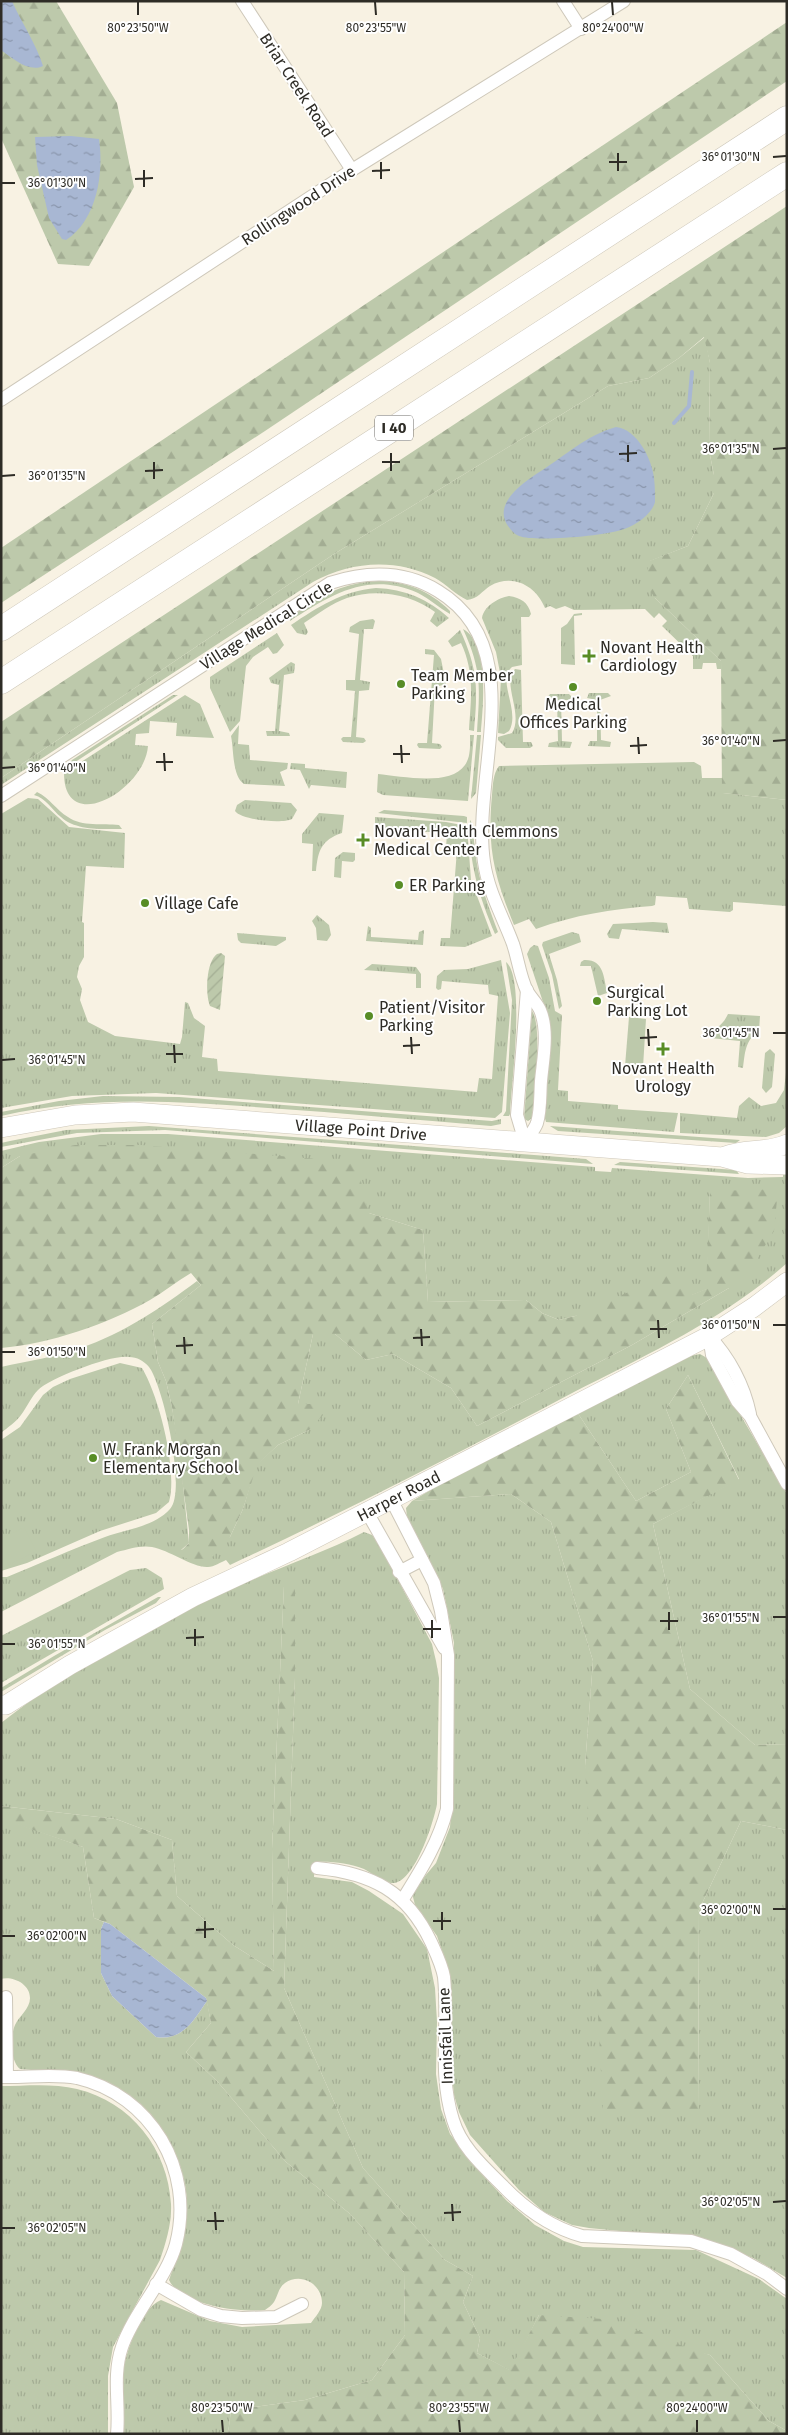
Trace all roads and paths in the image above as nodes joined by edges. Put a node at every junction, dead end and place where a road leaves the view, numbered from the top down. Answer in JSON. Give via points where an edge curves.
{"nodes":[{"id":1,"x":242,"y":1,"type":"edge"},
{"id":2,"x":563,"y":1,"type":"edge"},
{"id":3,"x":624,"y":1,"type":"edge"},
{"id":4,"x":581,"y":29,"type":"junction"},
{"id":5,"x":787,"y":118,"type":"edge"},
{"id":6,"x":352,"y":170,"type":"junction"},
{"id":7,"x":787,"y":174,"type":"edge"},
{"id":8,"x":1,"y":400,"type":"edge"},
{"id":9,"x":1,"y":630,"type":"edge"},
{"id":10,"x":1,"y":682,"type":"edge"},
{"id":11,"x":1,"y":796,"type":"edge"},
{"id":12,"x":527,"y":990,"type":"junction"},
{"id":13,"x":1,"y":1128,"type":"edge"},
{"id":14,"x":525,"y":1142,"type":"junction"},
{"id":15,"x":787,"y":1144,"type":"edge"},
{"id":16,"x":722,"y":1157,"type":"junction"},
{"id":17,"x":787,"y":1165,"type":"edge"},
{"id":18,"x":787,"y":1282,"type":"edge"},
{"id":19,"x":709,"y":1336,"type":"junction"},
{"id":20,"x":787,"y":1484,"type":"edge"},
{"id":21,"x":391,"y":1500,"type":"junction"},
{"id":22,"x":367,"y":1512,"type":"junction"},
{"id":23,"x":422,"y":1560,"type":"junction"},
{"id":24,"x":400,"y":1572,"type":"junction"},
{"id":25,"x":448,"y":1655,"type":"junction"},
{"id":26,"x":3,"y":1707,"type":"edge"},
{"id":27,"x":317,"y":1868,"type":"dead end"},
{"id":28,"x":403,"y":1899,"type":"junction"},
{"id":29,"x":6,"y":1997,"type":"dead end"},
{"id":30,"x":4,"y":2077,"type":"edge"},
{"id":31,"x":156,"y":2284,"type":"junction"},
{"id":32,"x":787,"y":2289,"type":"edge"},
{"id":33,"x":302,"y":2304,"type":"dead end"},
{"id":34,"x":117,"y":2434,"type":"edge"}],
"edges":[{"from":1,"to":6,"type":"street","name":"Briar Creek Road"},
{"from":2,"to":4,"type":"street"},
{"from":3,"to":4,"type":"street","name":"Rollingwood Drive"},
{"from":4,"to":6,"type":"street","name":"Rollingwood Drive"},
{"from":5,"to":9,"type":"highway"},
{"from":6,"to":8,"type":"street","name":"Rollingwood Drive"},
{"from":7,"to":10,"type":"highway","number":"I 40"},
{"from":11,"to":12,"type":"street","name":"Village Medical Circle","via":[[330,583],[366,573],[404,575],[426,583],[446,596],[470,620],[481,637],[490,662],[492,698],[482,830],[484,860],[493,896]]},
{"from":12,"to":14,"type":"street","name":"Village Medical Circle","via":[[517,1114]]},
{"from":12,"to":14,"type":"street","name":"Village Medical Circle","via":[[540,1010],[544,1034],[537,1123]]},
{"from":13,"to":14,"type":"main road","name":"Village Point Drive","via":[[75,1115],[133,1112]]},
{"from":14,"to":16,"type":"main road","name":"Village Point Drive"},
{"from":15,"to":16,"type":"main road","name":"Village Point Drive","via":[[776,1149],[739,1150]]},
{"from":16,"to":17,"type":"main road","name":"Village Point Drive","via":[[748,1164]]},
{"from":18,"to":19,"type":"main road","name":"Harper Road"},
{"from":19,"to":20,"type":"street","via":[[712,1355]]},
{"from":19,"to":21,"type":"main road","name":"Harper Road"},
{"from":21,"to":22,"type":"main road","name":"Harper Road"},
{"from":21,"to":23,"type":"street"},
{"from":22,"to":24,"type":"street"},
{"from":22,"to":26,"type":"main road","name":"Harper Road","via":[[129,1632]]},
{"from":23,"to":24,"type":"street"},
{"from":23,"to":25,"type":"street","via":[[434,1583]]},
{"from":24,"to":25,"type":"street"},
{"from":25,"to":28,"type":"street","via":[[447,1809],[434,1847]]},
{"from":27,"to":28,"type":"street","name":"Innisfail Lane","via":[[358,1876]]},
{"from":28,"to":32,"type":"street","name":"Innisfail Lane","via":[[426,1931],[443,1975],[445,2081],[453,2121],[463,2142],[515,2199],[541,2219],[582,2236],[691,2240],[731,2254]]},
{"from":29,"to":30,"type":"street"},
{"from":30,"to":31,"type":"street","via":[[56,2076],[96,2084],[116,2093],[149,2120],[170,2157],[181,2198],[176,2245]]},
{"from":31,"to":33,"type":"street","via":[[201,2310],[221,2316],[276,2318]]},
{"from":31,"to":34,"type":"street","via":[[121,2348],[116,2376]]}]}
